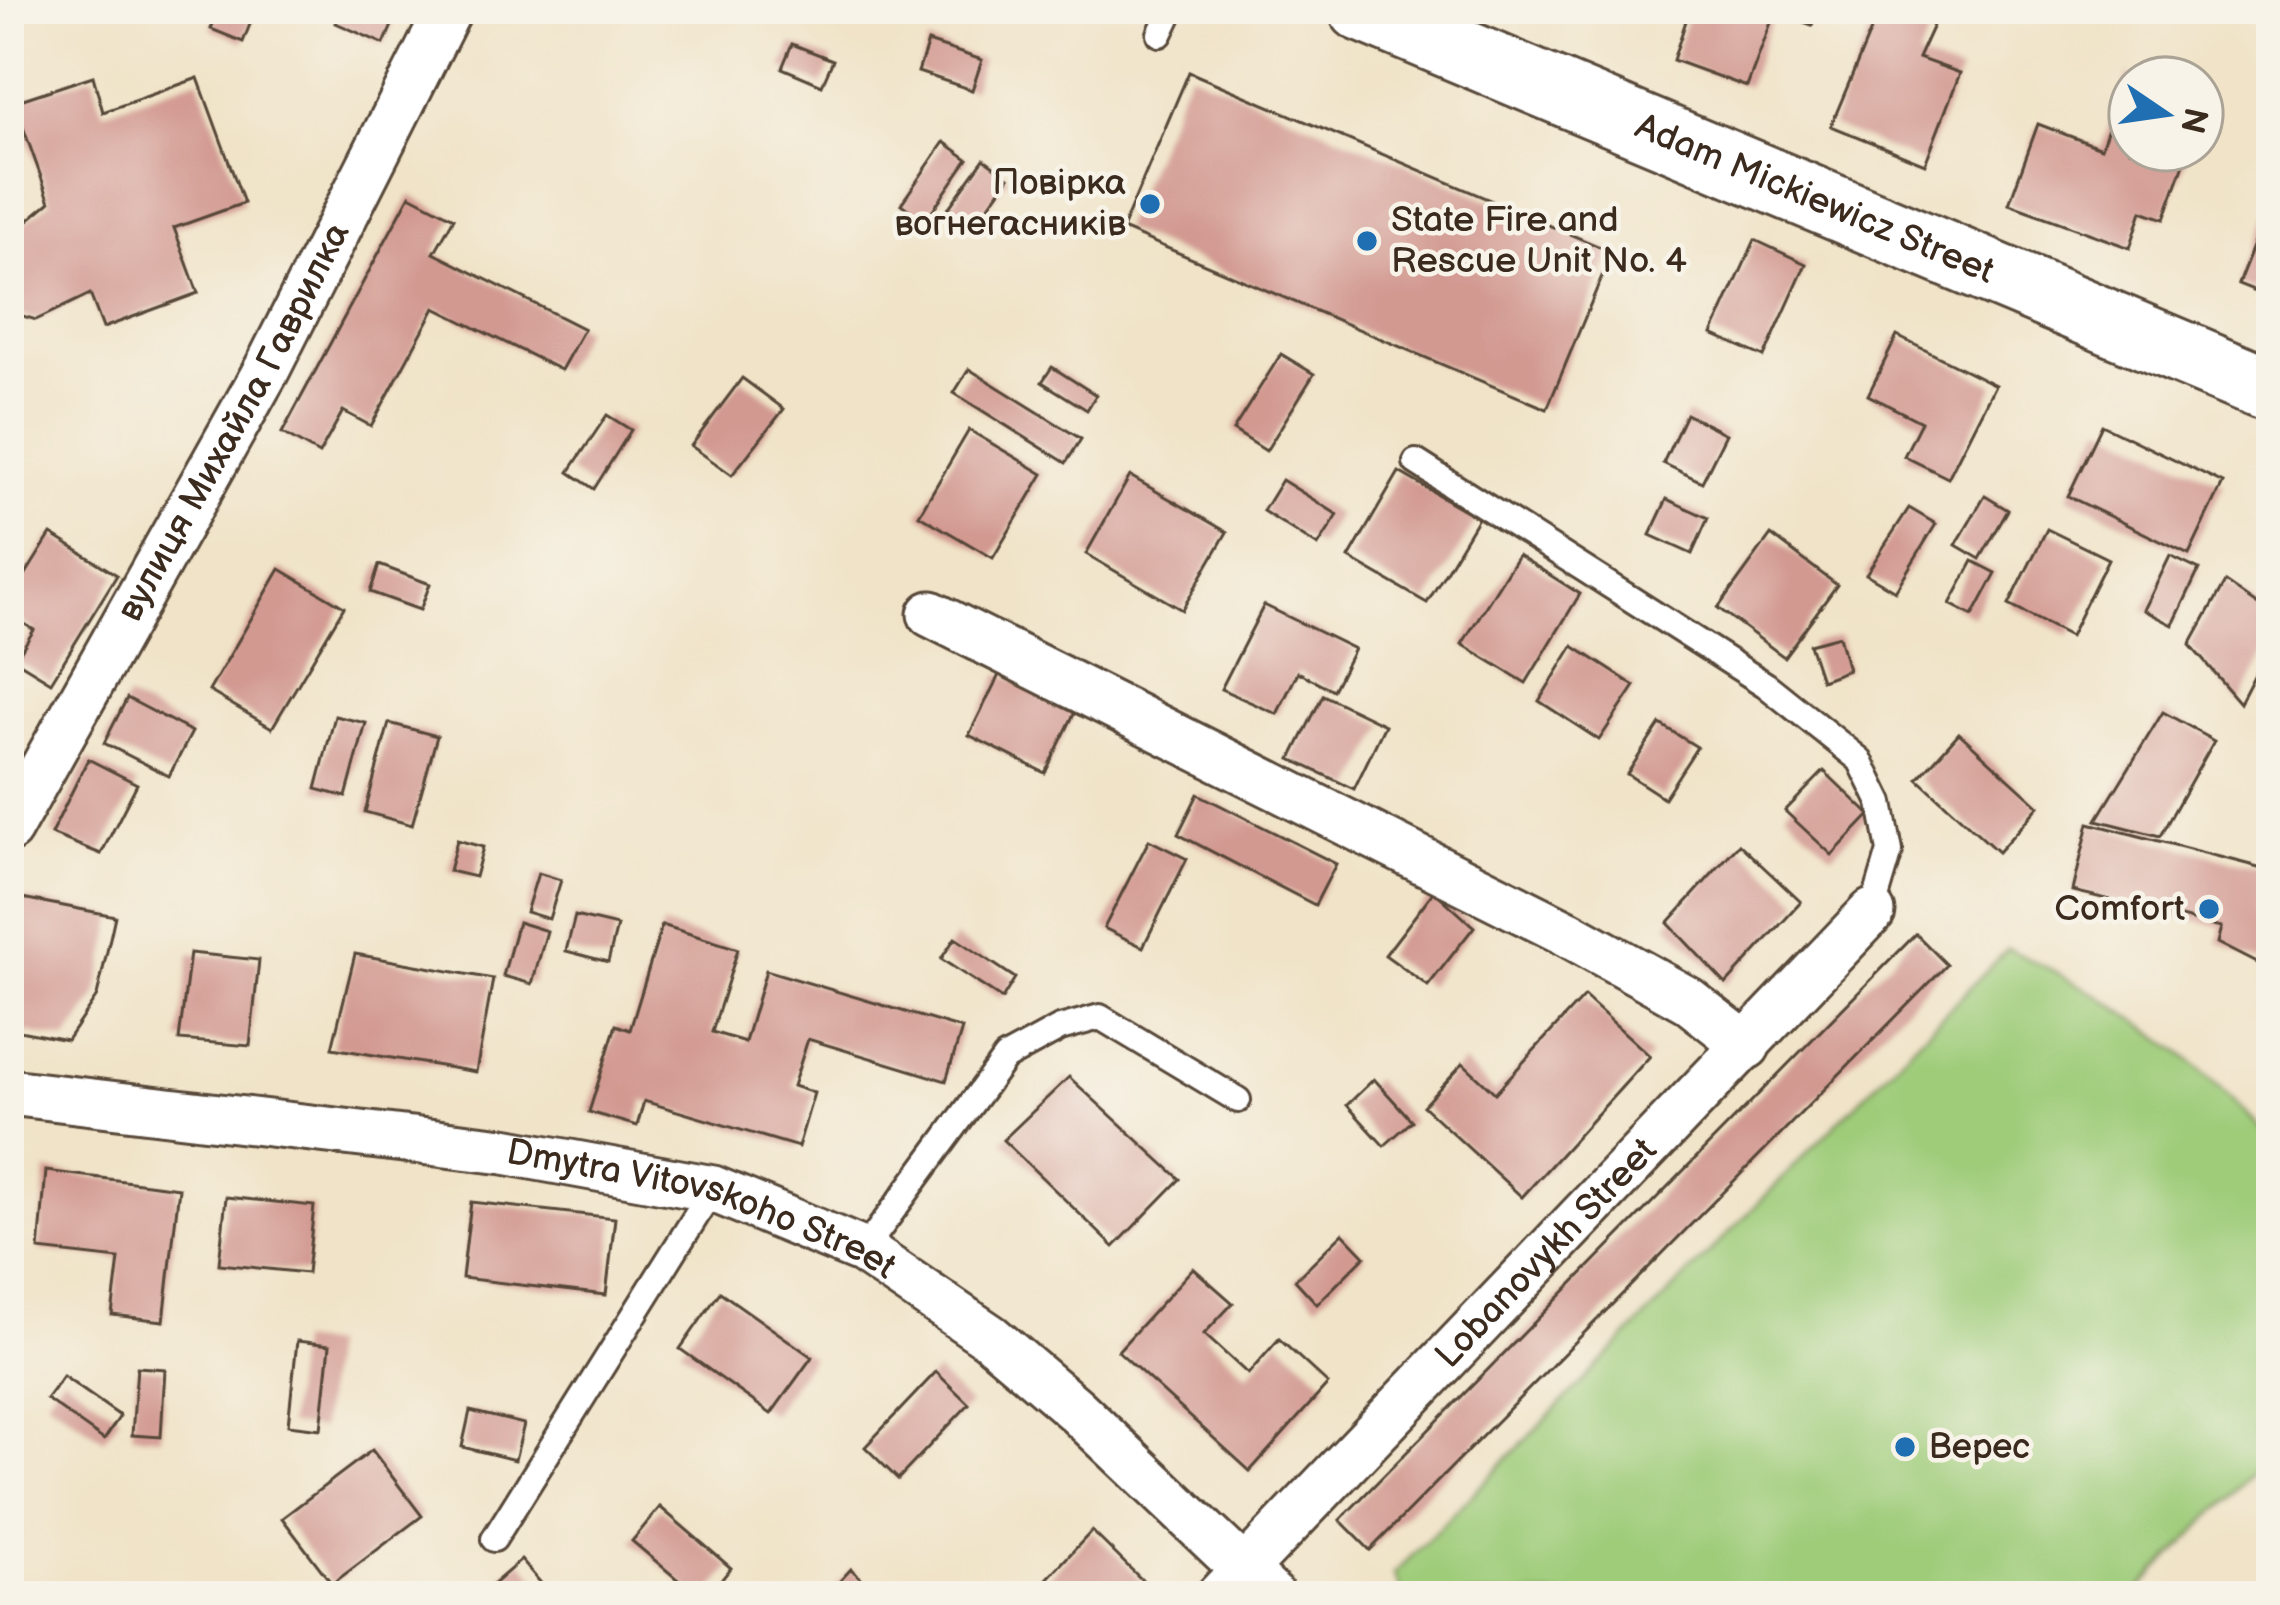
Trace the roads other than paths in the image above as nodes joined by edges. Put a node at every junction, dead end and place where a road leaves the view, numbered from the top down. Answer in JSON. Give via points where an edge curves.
{"nodes":[{"id":1,"x":449,"y":9,"type":"edge"},
{"id":2,"x":1172,"y":9,"type":"edge"},
{"id":3,"x":1361,"y":9,"type":"edge"},
{"id":4,"x":1160,"y":34,"type":"dead end"},
{"id":5,"x":2271,"y":390,"type":"edge"},
{"id":6,"x":1416,"y":462,"type":"dead end"},
{"id":7,"x":932,"y":614,"type":"dead end"},
{"id":8,"x":9,"y":829,"type":"edge"},
{"id":9,"x":1872,"y":912,"type":"joint"},
{"id":10,"x":1747,"y":1046,"type":"junction"},
{"id":11,"x":9,"y":1092,"type":"edge"},
{"id":12,"x":1238,"y":1100,"type":"dead end"},
{"id":13,"x":713,"y":1189,"type":"junction"},
{"id":14,"x":862,"y":1251,"type":"junction"},
{"id":15,"x":494,"y":1540,"type":"dead end"},
{"id":16,"x":1246,"y":1587,"type":"edge"}],
"edges":[{"from":1,"to":8,"type":"street","name":"вулиця Михайла Гаврилка","via":[[267,369]]},
{"from":2,"to":4,"type":"lane"},
{"from":3,"to":5,"type":"street","name":"Adam Mickiewicz Street"},
{"from":6,"to":9,"type":"lane","via":[[1766,685],[1860,760],[1881,802],[1890,851]]},
{"from":7,"to":10,"type":"street","via":[[1567,933],[1688,1000]]},
{"from":9,"to":10,"type":"street","name":"Lobanovykh Street"},
{"from":10,"to":16,"type":"street","name":"Lobanovykh Street"},
{"from":11,"to":13,"type":"street","name":"Dmytra Vitovskoho Street","via":[[504,1150]]},
{"from":12,"to":14,"type":"lane","via":[[1100,1017],[1060,1028],[1005,1058]]},
{"from":13,"to":14,"type":"street","name":"Dmytra Vitovskoho Street"},
{"from":13,"to":15,"type":"lane"},
{"from":14,"to":16,"type":"street","name":"Dmytra Vitovskoho Street","via":[[990,1337]]}]}
